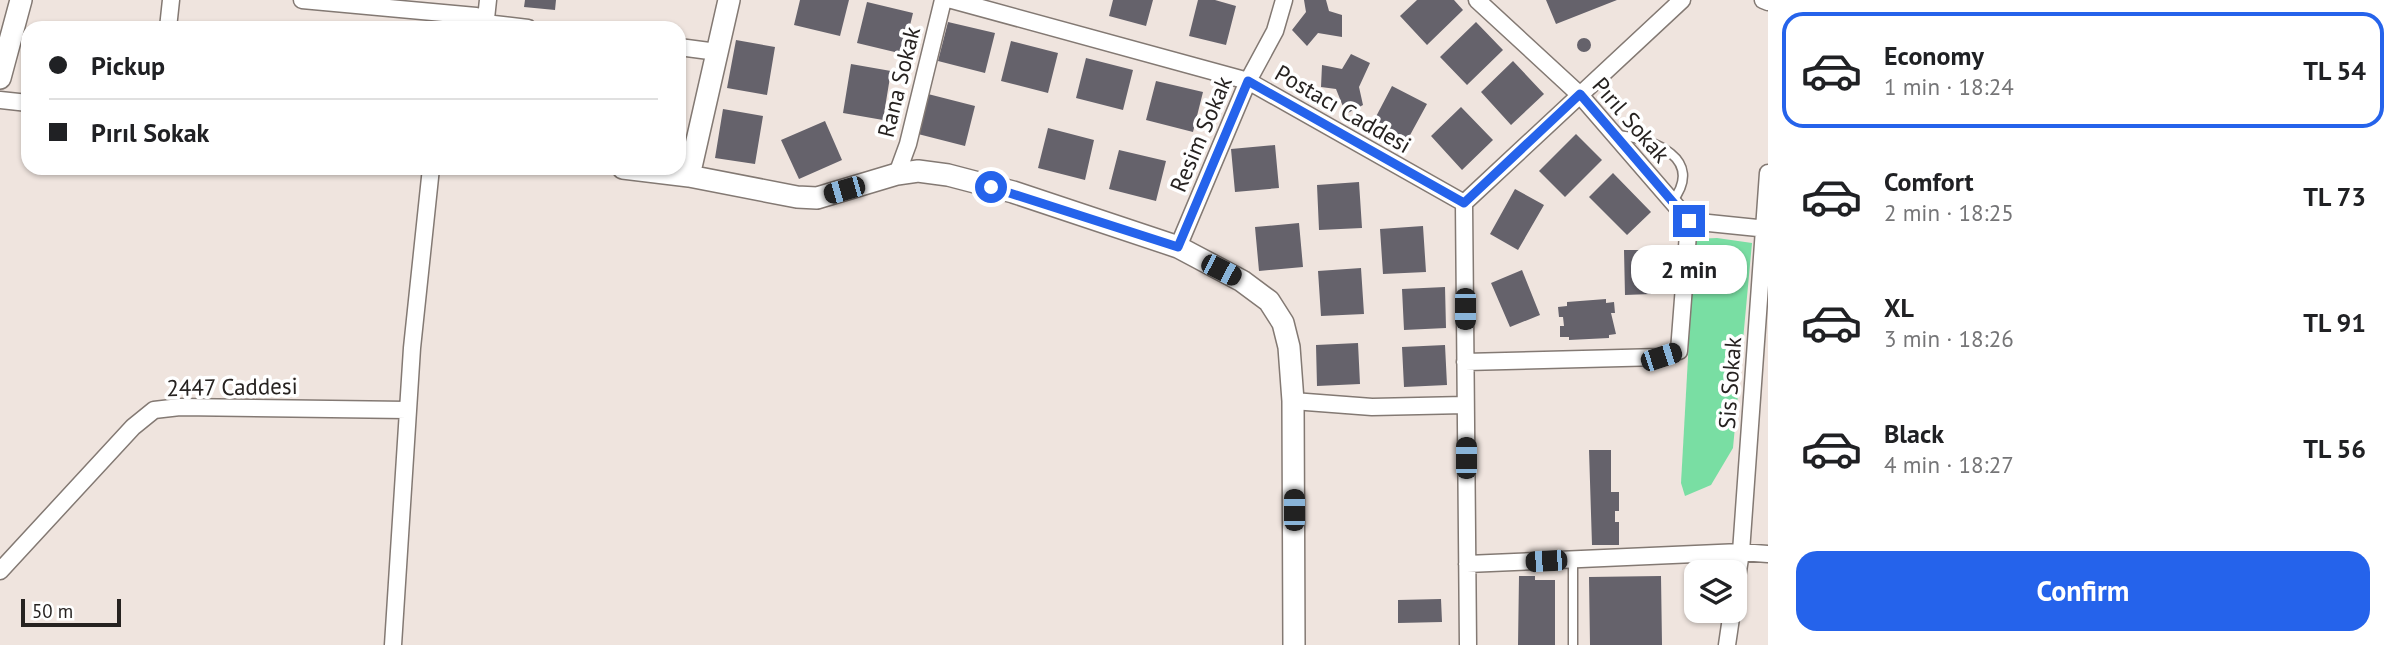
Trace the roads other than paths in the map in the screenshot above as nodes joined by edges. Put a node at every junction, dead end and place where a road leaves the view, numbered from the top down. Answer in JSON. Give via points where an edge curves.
{"nodes":[{"id":1,"x":21,"y":0,"type":"edge"},
{"id":2,"x":171,"y":0,"type":"edge"},
{"id":3,"x":309,"y":0,"type":"edge"},
{"id":4,"x":488,"y":0,"type":"edge"},
{"id":5,"x":729,"y":0,"type":"edge"},
{"id":6,"x":943,"y":0,"type":"edge"},
{"id":7,"x":952,"y":0,"type":"edge"},
{"id":8,"x":1284,"y":0,"type":"edge"},
{"id":9,"x":1477,"y":0,"type":"edge"},
{"id":10,"x":1682,"y":0,"type":"edge"},
{"id":11,"x":169,"y":21,"type":"edge"},
{"id":12,"x":481,"y":21,"type":"edge"},
{"id":13,"x":485,"y":21,"type":"edge"},
{"id":14,"x":686,"y":48,"type":"edge"},
{"id":15,"x":717,"y":52,"type":"junction"},
{"id":16,"x":0,"y":78,"type":"edge"},
{"id":17,"x":1248,"y":81,"type":"junction"},
{"id":18,"x":1580,"y":94,"type":"junction"},
{"id":19,"x":0,"y":100,"type":"edge"},
{"id":20,"x":21,"y":102,"type":"edge"},
{"id":21,"x":1613,"y":135,"type":"junction"},
{"id":22,"x":1768,"y":173,"type":"edge"},
{"id":23,"x":897,"y":174,"type":"junction"},
{"id":24,"x":430,"y":175,"type":"edge"},
{"id":25,"x":681,"y":175,"type":"edge"},
{"id":26,"x":689,"y":176,"type":"junction"},
{"id":27,"x":1672,"y":202,"type":"junction"},
{"id":28,"x":1464,"y":203,"type":"junction"},
{"id":29,"x":1689,"y":221,"type":"junction"},
{"id":30,"x":1766,"y":229,"type":"edge"},
{"id":31,"x":1178,"y":247,"type":"junction"},
{"id":32,"x":1465,"y":362,"type":"junction"},
{"id":33,"x":1293,"y":401,"type":"junction"},
{"id":34,"x":1465,"y":405,"type":"junction"},
{"id":35,"x":407,"y":410,"type":"junction"},
{"id":36,"x":1741,"y":552,"type":"junction"},
{"id":37,"x":1768,"y":554,"type":"edge"},
{"id":38,"x":1573,"y":560,"type":"junction"},
{"id":39,"x":1740,"y":560,"type":"edge"},
{"id":40,"x":1467,"y":564,"type":"junction"},
{"id":41,"x":0,"y":570,"type":"edge"},
{"id":42,"x":1730,"y":623,"type":"edge"},
{"id":43,"x":393,"y":645,"type":"edge"},
{"id":44,"x":1294,"y":645,"type":"edge"},
{"id":45,"x":1468,"y":645,"type":"edge"},
{"id":46,"x":1573,"y":645,"type":"edge"},
{"id":47,"x":1727,"y":645,"type":"edge"}],
"edges":[{"from":1,"to":16,"type":"street"},
{"from":2,"to":11,"type":"street"},
{"from":3,"to":12,"type":"street","via":[[476,16]]},
{"from":4,"to":13,"type":"street"},
{"from":5,"to":15,"type":"street"},
{"from":6,"to":23,"type":"street","name":"Rana Sokak"},
{"from":7,"to":17,"type":"street","name":"Postacı Caddesi"},
{"from":8,"to":17,"type":"street","name":"Resim Sokak","via":[[1275,31]]},
{"from":9,"to":18,"type":"street","name":"Pırıl Sokak"},
{"from":10,"to":18,"type":"street"},
{"from":14,"to":15,"type":"street"},
{"from":15,"to":26,"type":"street"},
{"from":17,"to":28,"type":"street","name":"Postacı Caddesi"},
{"from":17,"to":31,"type":"street","name":"Resim Sokak"},
{"from":18,"to":21,"type":"street","name":"Pırıl Sokak"},
{"from":18,"to":28,"type":"street"},
{"from":19,"to":20,"type":"street"},
{"from":21,"to":27,"type":"street","name":"Pırıl Sokak"},
{"from":21,"to":27,"type":"lane","via":[[1655,142],[1671,151],[1683,172],[1682,186]]},
{"from":22,"to":30,"type":"street","name":"Sis Sokak"},
{"from":23,"to":26,"type":"street","via":[[817,198]]},
{"from":23,"to":31,"type":"street","via":[[948,175]]},
{"from":24,"to":35,"type":"street"},
{"from":25,"to":26,"type":"street"},
{"from":27,"to":29,"type":"street","name":"Pırıl Sokak"},
{"from":28,"to":32,"type":"street"},
{"from":29,"to":30,"type":"street"},
{"from":29,"to":32,"type":"street","via":[[1679,351],[1661,357]]},
{"from":30,"to":36,"type":"street","name":"Sis Sokak"},
{"from":31,"to":33,"type":"street","via":[[1269,301],[1283,323],[1289,347]]},
{"from":32,"to":34,"type":"street"},
{"from":33,"to":34,"type":"street","via":[[1373,407]]},
{"from":33,"to":44,"type":"street"},
{"from":34,"to":40,"type":"street"},
{"from":35,"to":41,"type":"street","name":"2447 Caddesi","via":[[154,410]]},
{"from":35,"to":43,"type":"street"},
{"from":36,"to":37,"type":"street"},
{"from":36,"to":38,"type":"street"},
{"from":36,"to":39,"type":"street","name":"Sis Sokak"},
{"from":38,"to":40,"type":"street"},
{"from":38,"to":46,"type":"lane"},
{"from":40,"to":45,"type":"street"},
{"from":42,"to":47,"type":"street"}]}
